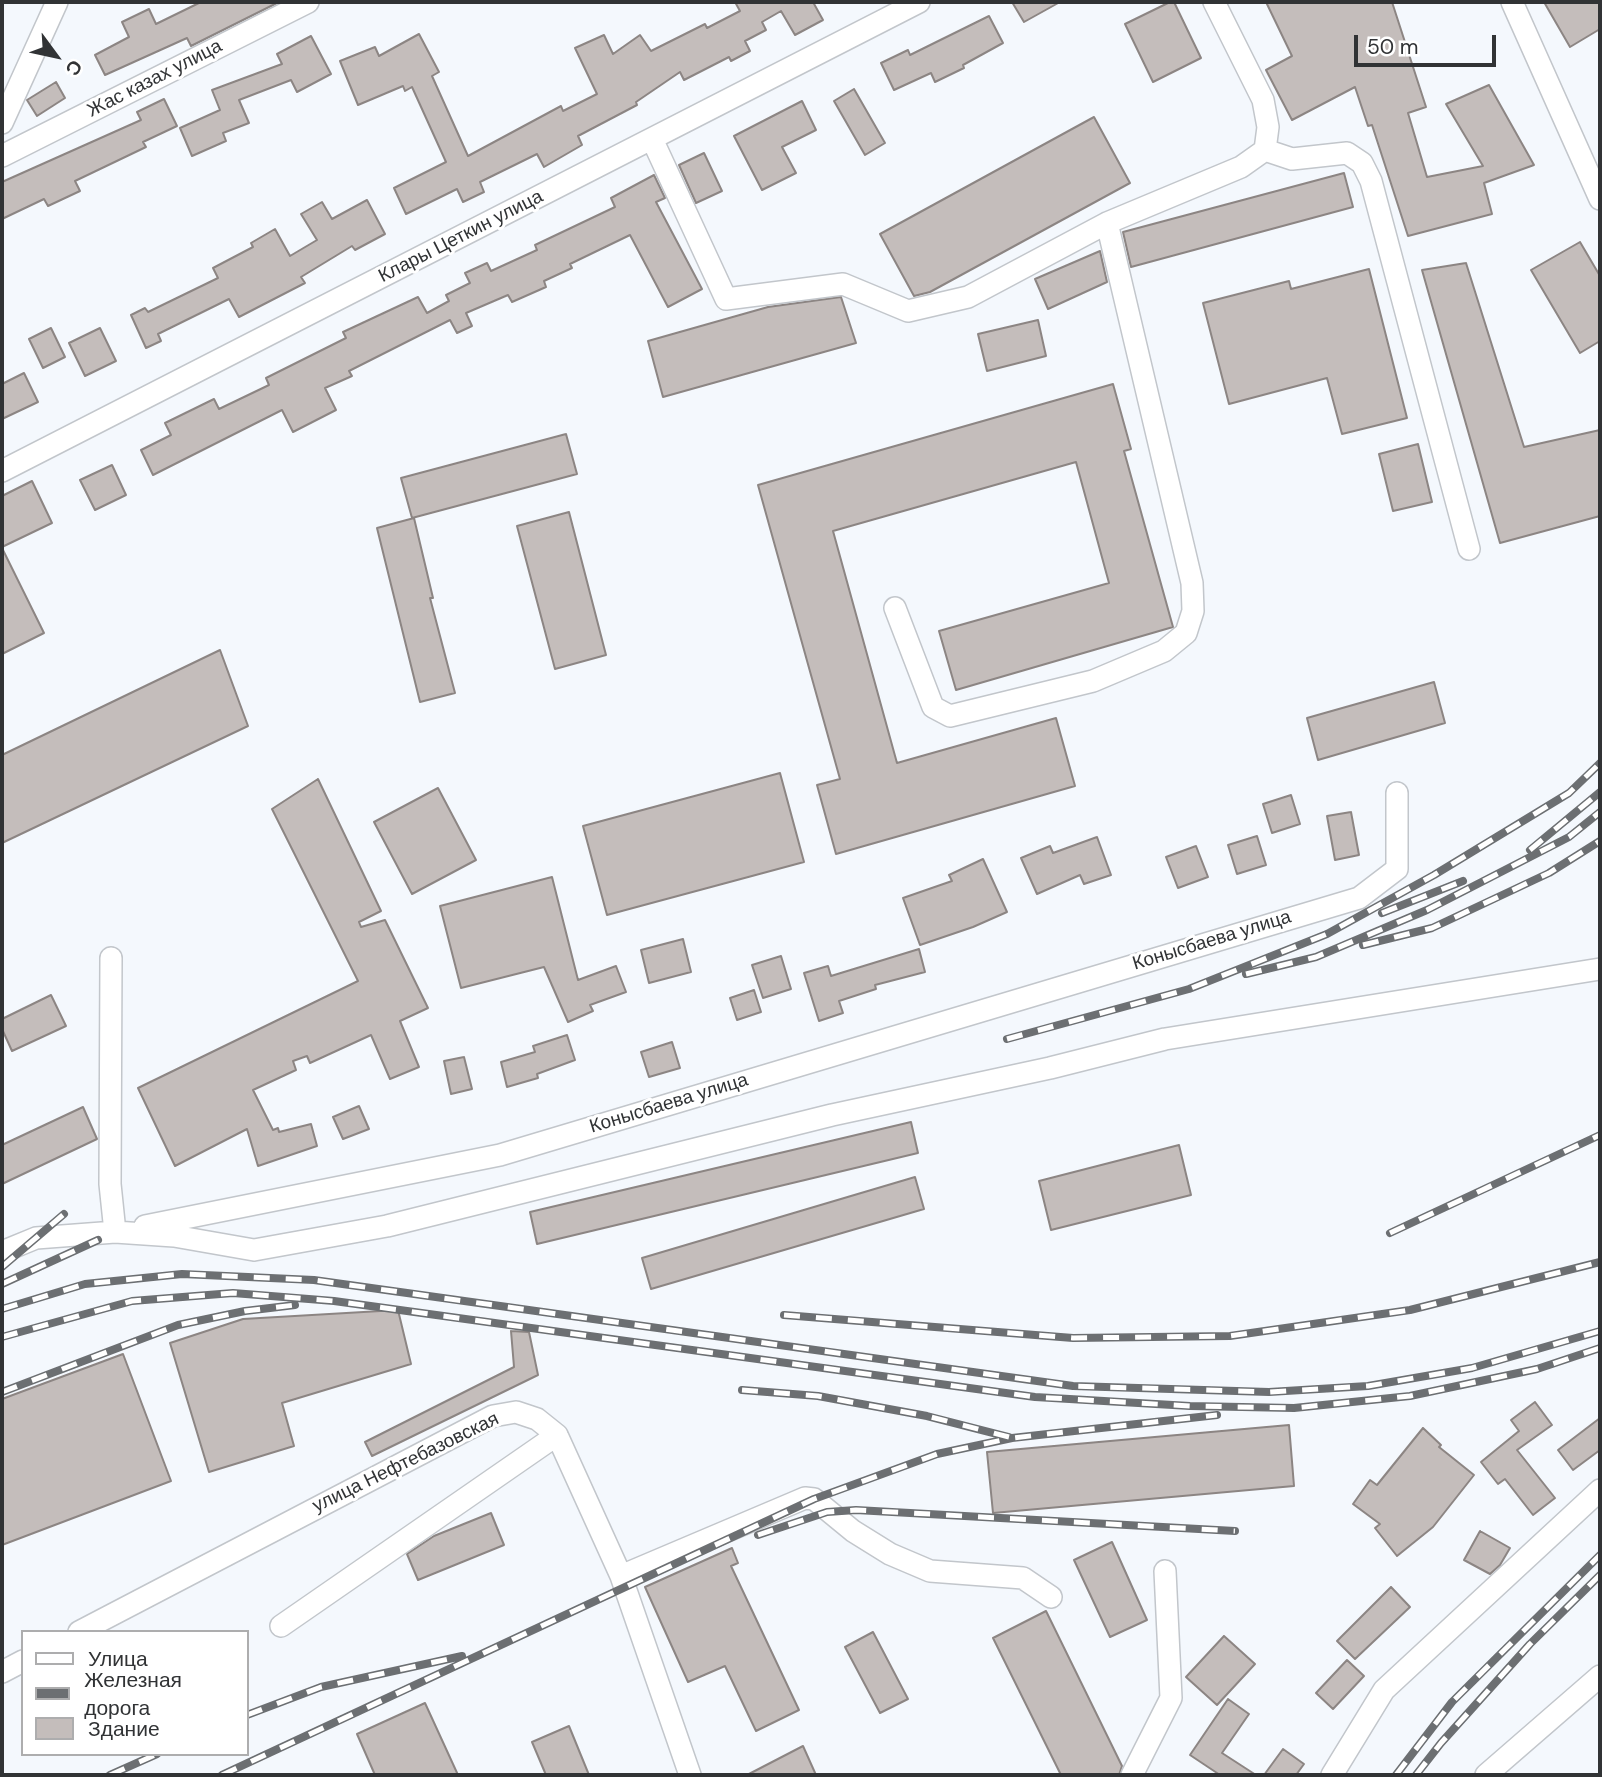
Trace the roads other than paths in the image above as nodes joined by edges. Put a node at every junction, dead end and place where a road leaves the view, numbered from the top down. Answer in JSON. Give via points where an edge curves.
{"nodes":[{"id":1,"x":57,"y":2,"type":"edge"},
{"id":2,"x":308,"y":2,"type":"edge"},
{"id":3,"x":919,"y":2,"type":"edge"},
{"id":4,"x":1214,"y":2,"type":"edge"},
{"id":5,"x":1512,"y":2,"type":"edge"},
{"id":6,"x":2,"y":123,"type":"edge"},
{"id":7,"x":652,"y":139,"type":"junction"},
{"id":8,"x":1265,"y":150,"type":"junction"},
{"id":9,"x":2,"y":156,"type":"edge"},
{"id":10,"x":1600,"y":197,"type":"edge"},
{"id":11,"x":1107,"y":223,"type":"junction"},
{"id":12,"x":2,"y":471,"type":"edge"},
{"id":13,"x":1469,"y":549,"type":"dead end"},
{"id":14,"x":895,"y":608,"type":"dead end"},
{"id":15,"x":1397,"y":793,"type":"dead end"},
{"id":16,"x":111,"y":958,"type":"dead end"},
{"id":17,"x":1600,"y":969,"type":"edge"},
{"id":18,"x":115,"y":1232,"type":"junction"},
{"id":19,"x":2,"y":1252,"type":"edge"},
{"id":20,"x":557,"y":1435,"type":"junction"},
{"id":21,"x":1600,"y":1490,"type":"edge"},
{"id":22,"x":1166,"y":1571,"type":"dead end"},
{"id":23,"x":621,"y":1576,"type":"junction"},
{"id":24,"x":1051,"y":1597,"type":"dead end"},
{"id":25,"x":281,"y":1626,"type":"dead end"},
{"id":26,"x":83,"y":1630,"type":"edge"},
{"id":27,"x":21,"y":1662,"type":"edge"},
{"id":28,"x":2,"y":1672,"type":"edge"},
{"id":29,"x":1600,"y":1676,"type":"edge"},
{"id":30,"x":1513,"y":1752,"type":"junction"},
{"id":31,"x":690,"y":1775,"type":"edge"},
{"id":32,"x":1132,"y":1775,"type":"edge"},
{"id":33,"x":1332,"y":1775,"type":"edge"},
{"id":34,"x":1486,"y":1775,"type":"edge"},
{"id":35,"x":1510,"y":1775,"type":"edge"}],
"edges":[{"from":1,"to":6,"type":"street"},
{"from":2,"to":9,"type":"street","name":"Жас казах улица"},
{"from":3,"to":7,"type":"street","name":"Клары Цеткин улица"},
{"from":4,"to":8,"type":"street","via":[[1263,100],[1268,127]]},
{"from":5,"to":10,"type":"street"},
{"from":7,"to":11,"type":"street","via":[[726,299],[843,284],[908,311],[968,297]]},
{"from":7,"to":12,"type":"street","name":"Клары Цеткин улица"},
{"from":8,"to":11,"type":"street","via":[[1241,167]]},
{"from":8,"to":13,"type":"street","via":[[1292,159],[1348,153],[1362,163],[1371,181]]},
{"from":11,"to":14,"type":"street","via":[[1192,583],[1193,611],[1186,633],[1164,651],[1093,681],[950,716],[933,707]]},
{"from":15,"to":18,"type":"street","name":"Конысбаева улица","via":[[1397,869],[1359,898],[500,1155]]},
{"from":16,"to":18,"type":"street","via":[[110,1184]]},
{"from":17,"to":18,"type":"street","via":[[1165,1039],[831,1115],[387,1226],[254,1250],[174,1236]]},
{"from":18,"to":19,"type":"street","via":[[36,1238]]},
{"from":20,"to":23,"type":"street"},
{"from":20,"to":25,"type":"street"},
{"from":20,"to":26,"type":"street","name":"улица Нефтебазовская","via":[[537,1419],[516,1412],[494,1416]]},
{"from":21,"to":33,"type":"street","via":[[1384,1690]]},
{"from":22,"to":32,"type":"street","via":[[1171,1698]]},
{"from":23,"to":24,"type":"street","via":[[805,1498],[814,1499],[890,1554],[930,1571],[1023,1578]]},
{"from":23,"to":31,"type":"street"},
{"from":27,"to":28,"type":"street"},
{"from":29,"to":30,"type":"street"},
{"from":30,"to":34,"type":"street"},
{"from":30,"to":35,"type":"street"}]}
